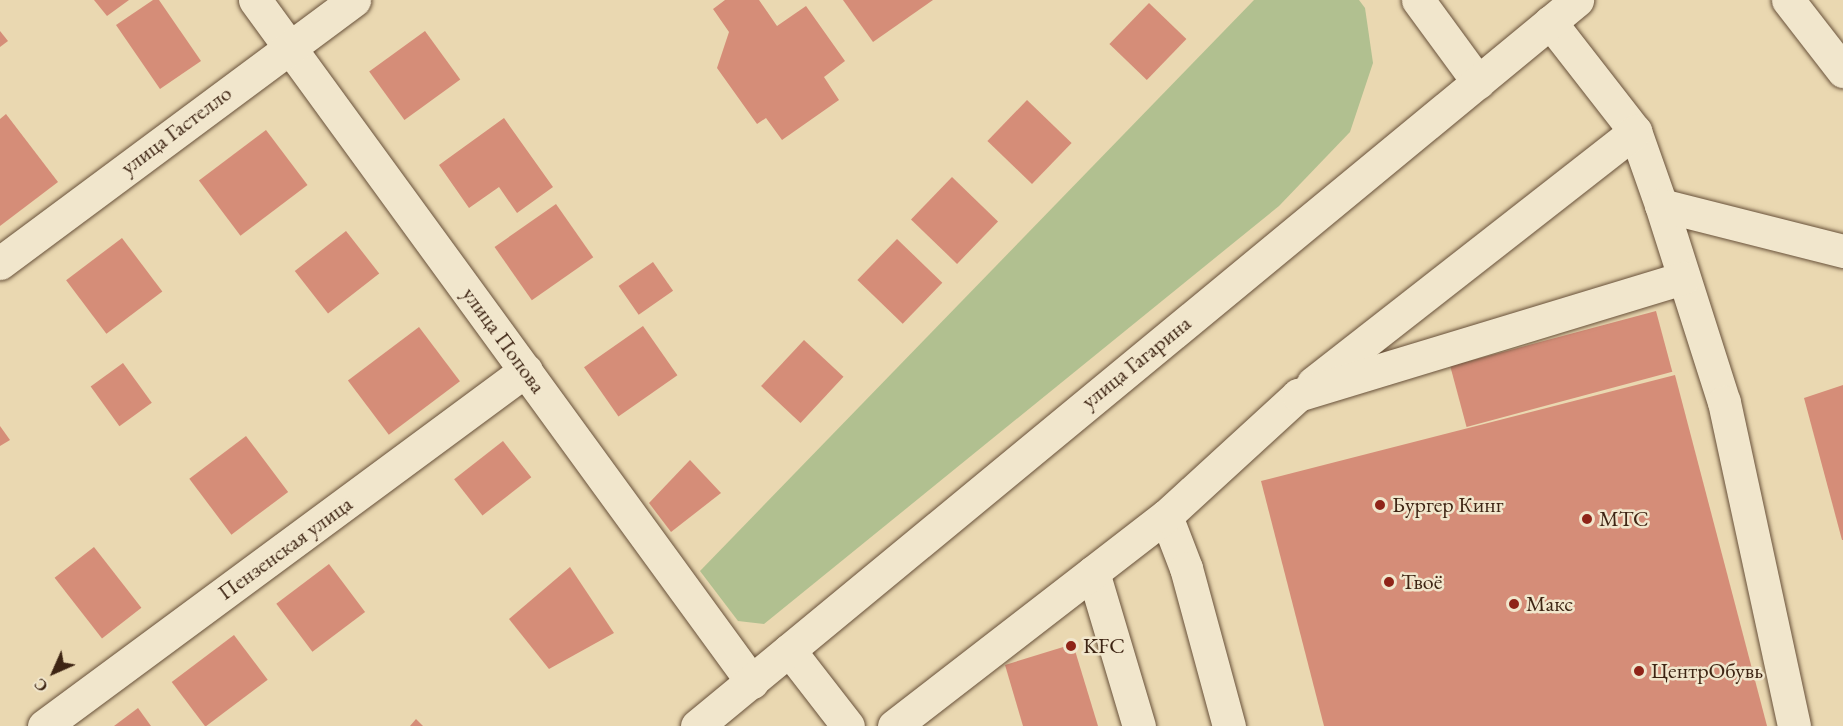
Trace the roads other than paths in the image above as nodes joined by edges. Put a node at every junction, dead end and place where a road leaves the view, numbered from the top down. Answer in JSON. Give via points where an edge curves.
{"nodes":[{"id":1,"x":255,"y":0,"type":"edge"},
{"id":2,"x":354,"y":0,"type":"edge"},
{"id":3,"x":1418,"y":0,"type":"edge"},
{"id":4,"x":1577,"y":0,"type":"edge"},
{"id":5,"x":1788,"y":0,"type":"edge"},
{"id":6,"x":1550,"y":22,"type":"junction"},
{"id":7,"x":289,"y":46,"type":"junction"},
{"id":8,"x":1843,"y":71,"type":"edge"},
{"id":9,"x":1478,"y":82,"type":"junction"},
{"id":10,"x":1635,"y":131,"type":"junction"},
{"id":11,"x":1661,"y":205,"type":"junction"},
{"id":12,"x":1841,"y":248,"type":"edge"},
{"id":13,"x":0,"y":262,"type":"edge"},
{"id":14,"x":1684,"y":278,"type":"junction"},
{"id":15,"x":526,"y":370,"type":"junction"},
{"id":16,"x":1298,"y":395,"type":"junction"},
{"id":17,"x":1166,"y":516,"type":"junction"},
{"id":18,"x":1093,"y":572,"type":"junction"},
{"id":19,"x":789,"y":650,"type":"junction"},
{"id":20,"x":752,"y":682,"type":"junction"},
{"id":21,"x":44,"y":726,"type":"edge"},
{"id":22,"x":697,"y":726,"type":"edge"},
{"id":23,"x":848,"y":726,"type":"edge"},
{"id":24,"x":894,"y":726,"type":"edge"},
{"id":25,"x":1139,"y":726,"type":"edge"},
{"id":26,"x":1229,"y":726,"type":"edge"},
{"id":27,"x":1794,"y":726,"type":"edge"}],
"edges":[{"from":1,"to":7,"type":"street","name":"улица Попова"},
{"from":2,"to":7,"type":"street","name":"улица Гастелло"},
{"from":3,"to":9,"type":"street"},
{"from":4,"to":6,"type":"street","name":"улица Гагарина"},
{"from":5,"to":8,"type":"street"},
{"from":6,"to":9,"type":"street","name":"улица Гагарина"},
{"from":6,"to":10,"type":"street"},
{"from":7,"to":13,"type":"street","name":"улица Гастелло"},
{"from":7,"to":15,"type":"street","name":"улица Попова"},
{"from":9,"to":19,"type":"street","name":"улица Гагарина"},
{"from":10,"to":11,"type":"street"},
{"from":10,"to":16,"type":"street"},
{"from":11,"to":12,"type":"street"},
{"from":11,"to":14,"type":"street"},
{"from":14,"to":16,"type":"street"},
{"from":14,"to":27,"type":"street","via":[[1724,402]]},
{"from":15,"to":20,"type":"street","name":"улица Попова"},
{"from":15,"to":21,"type":"street","name":"Пензенская улица"},
{"from":16,"to":17,"type":"street"},
{"from":17,"to":18,"type":"street"},
{"from":17,"to":26,"type":"street","via":[[1186,568]]},
{"from":18,"to":24,"type":"street"},
{"from":18,"to":25,"type":"street"},
{"from":19,"to":20,"type":"street","name":"улица Гагарина"},
{"from":19,"to":23,"type":"street"},
{"from":20,"to":22,"type":"street","name":"улица Гагарина"}]}
